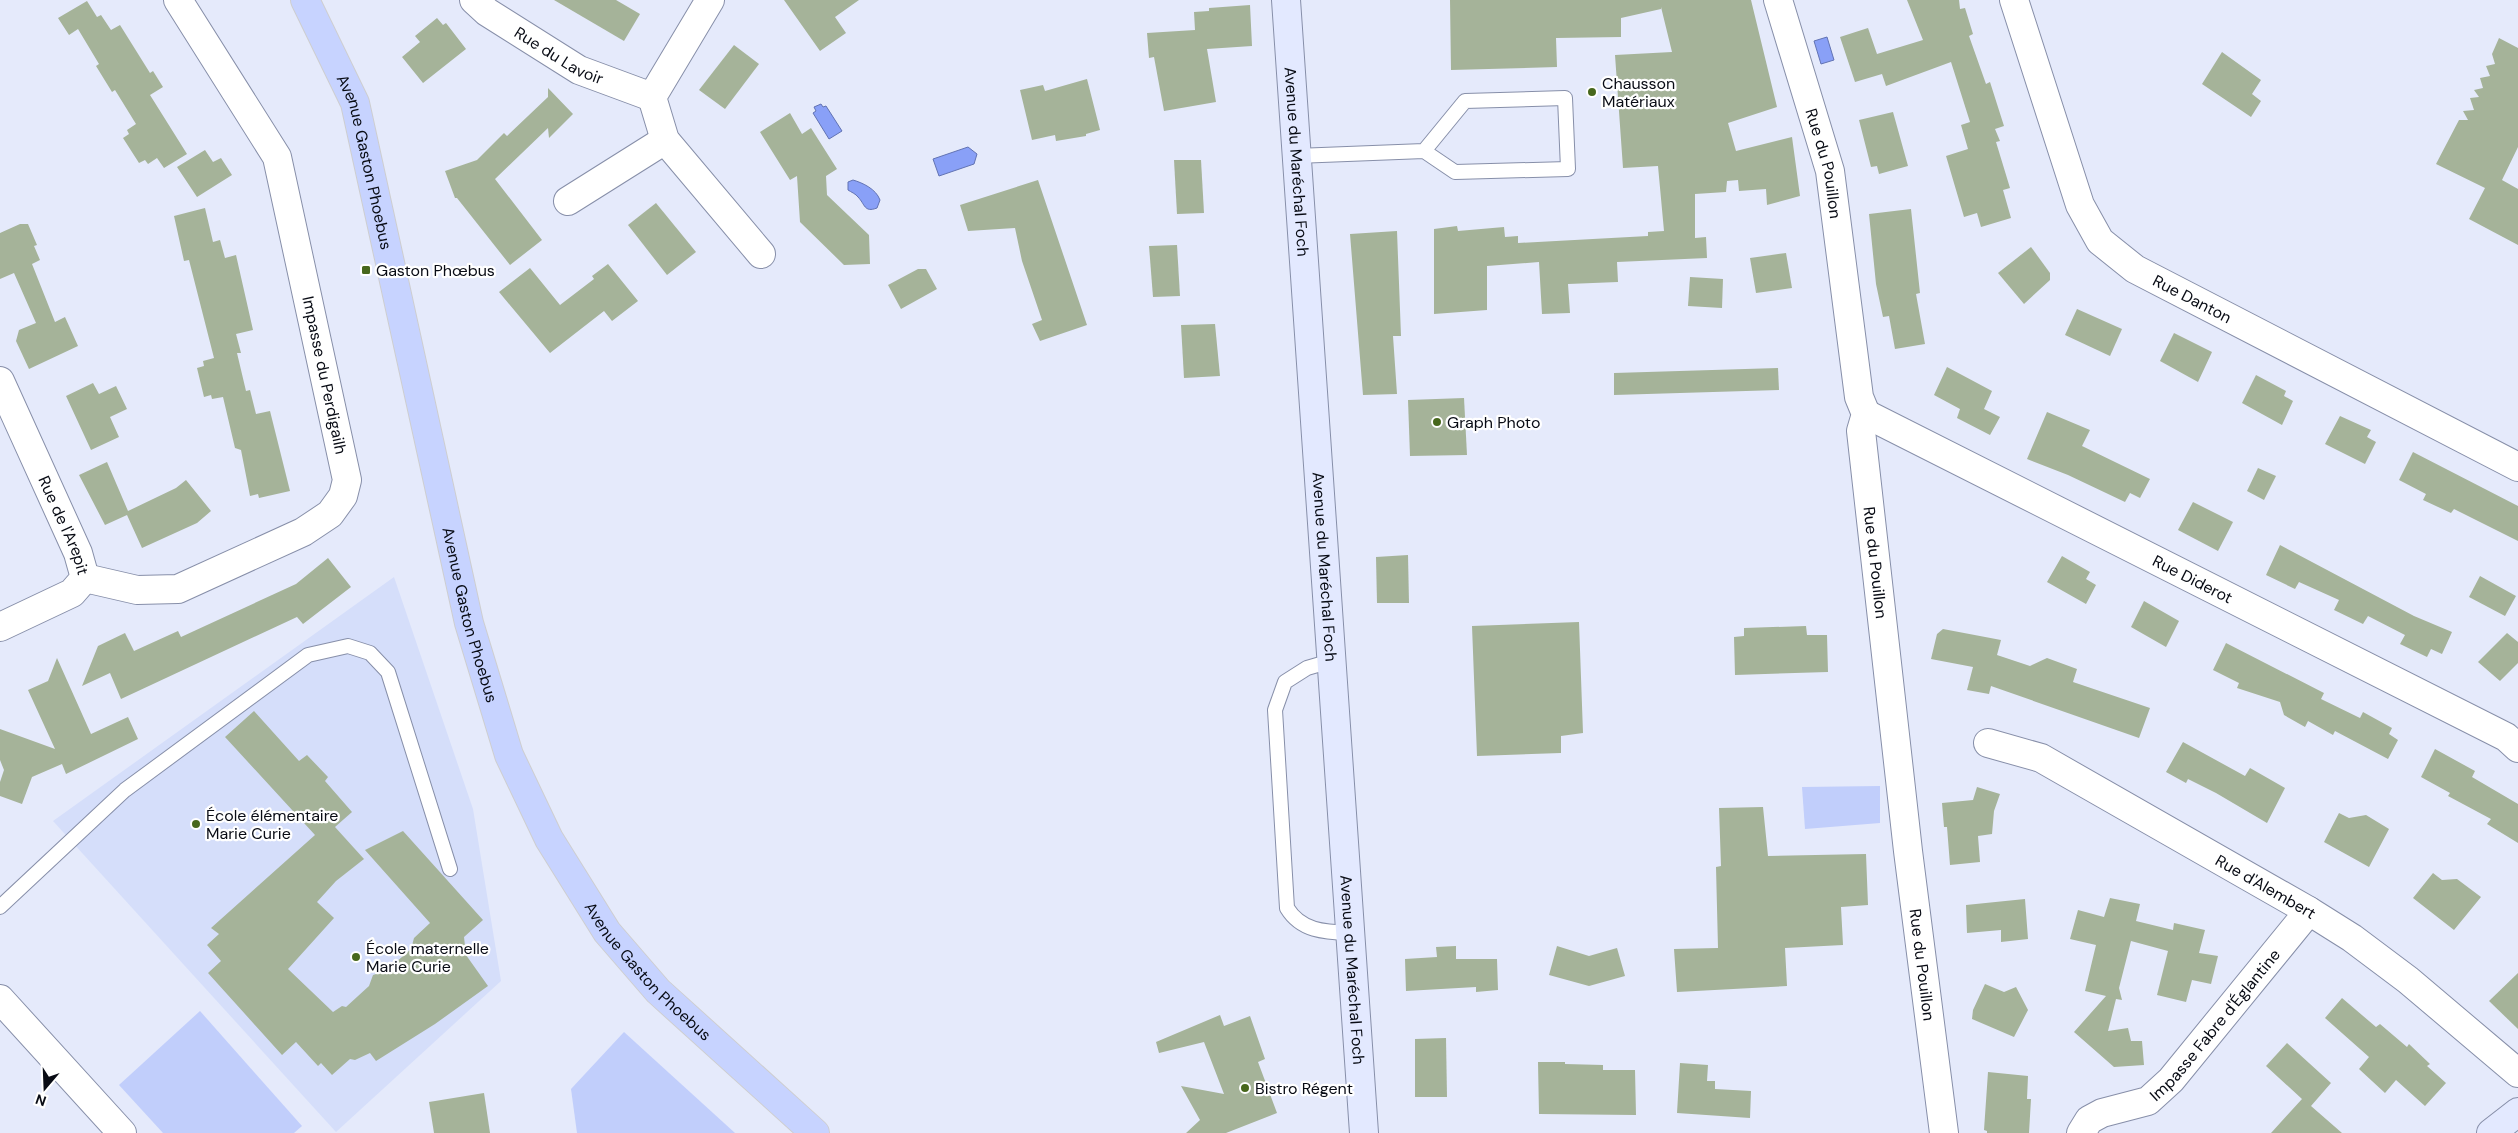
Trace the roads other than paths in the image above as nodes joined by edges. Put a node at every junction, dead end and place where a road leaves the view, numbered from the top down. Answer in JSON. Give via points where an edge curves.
{"nodes":[{"id":1,"x":178,"y":0,"type":"edge"},
{"id":2,"x":305,"y":0,"type":"edge"},
{"id":3,"x":474,"y":0,"type":"edge"},
{"id":4,"x":710,"y":0,"type":"edge"},
{"id":5,"x":1286,"y":0,"type":"edge"},
{"id":6,"x":1778,"y":0,"type":"edge"},
{"id":7,"x":2014,"y":0,"type":"edge"},
{"id":8,"x":652,"y":97,"type":"junction"},
{"id":9,"x":665,"y":140,"type":"junction"},
{"id":10,"x":1424,"y":151,"type":"junction"},
{"id":11,"x":1296,"y":156,"type":"junction"},
{"id":12,"x":568,"y":201,"type":"dead end"},
{"id":13,"x":761,"y":254,"type":"dead end"},
{"id":14,"x":0,"y":381,"type":"edge"},
{"id":15,"x":1866,"y":414,"type":"junction"},
{"id":16,"x":2518,"y":467,"type":"edge"},
{"id":17,"x":85,"y":578,"type":"junction"},
{"id":18,"x":0,"y":627,"type":"edge"},
{"id":19,"x":1331,"y":662,"type":"junction"},
{"id":20,"x":2514,"y":736,"type":"edge"},
{"id":21,"x":1988,"y":743,"type":"dead end"},
{"id":22,"x":450,"y":868,"type":"dead end"},
{"id":23,"x":0,"y":907,"type":"edge"},
{"id":24,"x":2309,"y":910,"type":"junction"},
{"id":25,"x":1350,"y":933,"type":"junction"},
{"id":26,"x":0,"y":999,"type":"edge"},
{"id":27,"x":2518,"y":1072,"type":"edge"},
{"id":28,"x":2518,"y":1112,"type":"edge"},
{"id":29,"x":122,"y":1133,"type":"edge"},
{"id":30,"x":815,"y":1133,"type":"edge"},
{"id":31,"x":1364,"y":1133,"type":"edge"},
{"id":32,"x":1944,"y":1133,"type":"edge"},
{"id":33,"x":2081,"y":1133,"type":"edge"},
{"id":34,"x":2491,"y":1133,"type":"edge"}],
"edges":[{"from":1,"to":17,"type":"street","name":"Impasse du Perdigailh","via":[[277,157],[347,480],[343,496],[330,514],[303,532],[178,589],[137,590]]},
{"from":2,"to":30,"type":"main road","name":"Avenue Gaston Phoebus","via":[[355,103],[468,623],[508,755],[549,839],[607,932],[658,990]]},
{"from":3,"to":8,"type":"street","name":"Rue du Lavoir","via":[[487,12],[579,70]]},
{"from":4,"to":8,"type":"street"},
{"from":5,"to":11,"type":"main road","name":"Avenue du Maréchal Foch"},
{"from":6,"to":15,"type":"street","name":"Rue du Pouillon","via":[[1830,171],[1859,397]]},
{"from":7,"to":16,"type":"street","name":"Rue Danton","via":[[2080,205],[2100,241],[2135,269]]},
{"from":8,"to":9,"type":"street"},
{"from":9,"to":12,"type":"street"},
{"from":9,"to":13,"type":"street"},
{"from":10,"to":10,"type":"lane","via":[[1465,101],[1565,98],[1568,169],[1455,172]]},
{"from":10,"to":11,"type":"lane"},
{"from":11,"to":19,"type":"main road","name":"Avenue du Maréchal Foch"},
{"from":14,"to":17,"type":"street","name":"Rue de l'Arepit","via":[[78,553]]},
{"from":15,"to":20,"type":"street","name":"Rue Diderot"},
{"from":15,"to":32,"type":"street","name":"Rue du Pouillon","via":[[1861,431],[1908,851]]},
{"from":17,"to":18,"type":"street","name":"Rue de l'Arepit","via":[[72,593]]},
{"from":19,"to":25,"type":"main road","name":"Avenue du Maréchal Foch"},
{"from":19,"to":25,"type":"lane","via":[[1306,668],[1285,682],[1275,710],[1287,908],[1294,920],[1321,931]]},
{"from":21,"to":24,"type":"street","name":"Rue d'Alembert","via":[[2041,758]]},
{"from":22,"to":23,"type":"lane","via":[[388,672],[370,653],[348,646],[308,655],[125,790]]},
{"from":24,"to":27,"type":"street","name":"Rue d'Alembert","via":[[2408,980]]},
{"from":24,"to":33,"type":"street","name":"Impasse Fabre d'Églantine","via":[[2171,1080],[2148,1101],[2089,1120]]},
{"from":25,"to":31,"type":"main road","name":"Avenue du Maréchal Foch"},
{"from":26,"to":29,"type":"street"},
{"from":28,"to":34,"type":"main road"}]}
